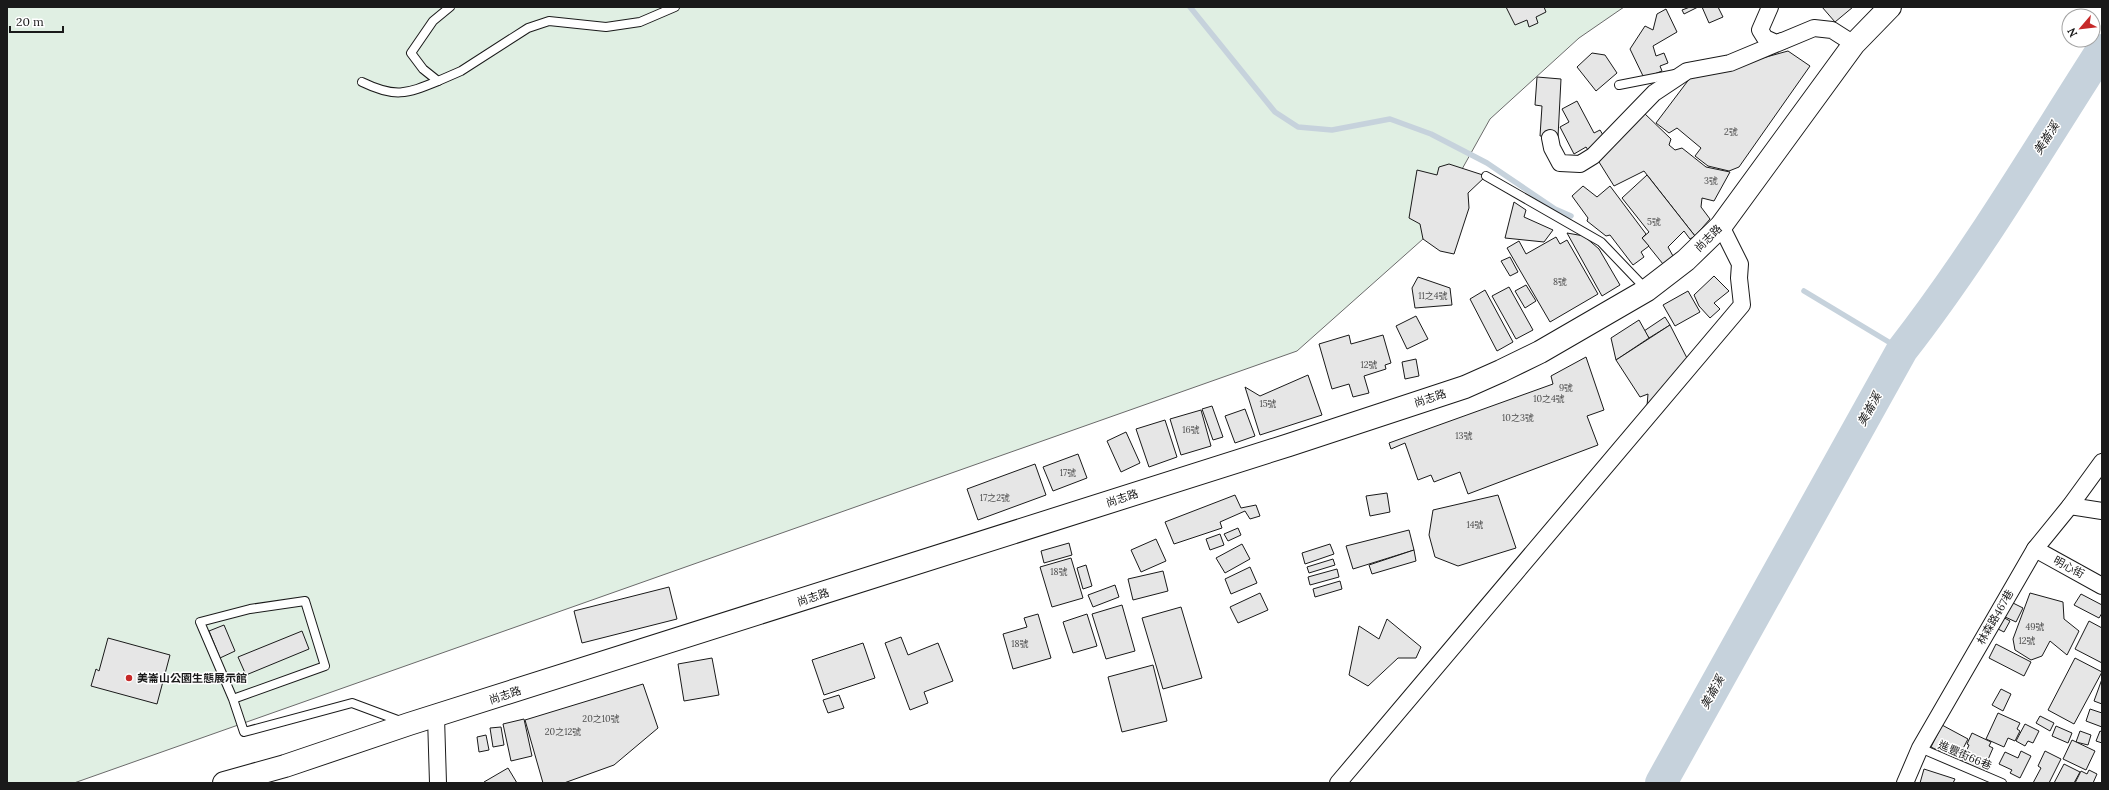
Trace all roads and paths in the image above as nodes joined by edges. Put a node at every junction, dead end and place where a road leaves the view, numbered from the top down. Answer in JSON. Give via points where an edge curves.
{"nodes":[{"id":1,"x":450,"y":7,"type":"edge"},
{"id":2,"x":675,"y":7,"type":"edge"},
{"id":3,"x":1770,"y":7,"type":"edge"},
{"id":4,"x":1890,"y":7,"type":"edge"},
{"id":5,"x":1776,"y":43,"type":"junction"},
{"id":6,"x":1854,"y":44,"type":"junction"},
{"id":7,"x":1687,"y":71,"type":"junction"},
{"id":8,"x":438,"y":81,"type":"junction"},
{"id":9,"x":362,"y":82,"type":"dead end"},
{"id":10,"x":1619,"y":85,"type":"dead end"},
{"id":11,"x":1550,"y":138,"type":"dead end"},
{"id":12,"x":1486,"y":176,"type":"dead end"},
{"id":13,"x":1721,"y":226,"type":"junction"},
{"id":14,"x":1647,"y":290,"type":"junction"},
{"id":15,"x":2102,"y":462,"type":"edge"},
{"id":16,"x":2070,"y":506,"type":"junction"},
{"id":17,"x":2102,"y":511,"type":"edge"},
{"id":18,"x":2035,"y":549,"type":"junction"},
{"id":19,"x":2102,"y":586,"type":"edge"},
{"id":20,"x":233,"y":699,"type":"junction"},
{"id":21,"x":436,"y":717,"type":"junction"},
{"id":22,"x":409,"y":724,"type":"junction"},
{"id":23,"x":1920,"y":748,"type":"junction"},
{"id":24,"x":224,"y":783,"type":"edge"},
{"id":25,"x":438,"y":783,"type":"edge"},
{"id":26,"x":1338,"y":783,"type":"edge"},
{"id":27,"x":1905,"y":783,"type":"edge"},
{"id":28,"x":2002,"y":783,"type":"edge"}],
"edges":[{"from":1,"to":8,"type":"lane","via":[[433,21],[411,53],[423,69]]},
{"from":2,"to":8,"type":"lane","via":[[640,22],[606,27],[549,21],[528,28],[461,71]]},
{"from":3,"to":5,"type":"street","via":[[1760,30],[1765,38]]},
{"from":4,"to":6,"type":"street","name":"尚志路"},
{"from":5,"to":6,"type":"street","via":[[1824,22]]},
{"from":5,"to":7,"type":"street","via":[[1730,63]]},
{"from":6,"to":13,"type":"street","name":"尚志路"},
{"from":7,"to":10,"type":"lane"},
{"from":7,"to":11,"type":"street","via":[[1654,93],[1593,156],[1580,164],[1560,163]]},
{"from":8,"to":9,"type":"lane","via":[[410,93],[381,91]]},
{"from":12,"to":14,"type":"lane","via":[[1601,242]]},
{"from":13,"to":14,"type":"street","name":"尚志路","via":[[1686,260]]},
{"from":13,"to":26,"type":"street","via":[[1740,264],[1738,278],[1742,305]]},
{"from":14,"to":21,"type":"street","name":"尚志路","via":[[1540,352],[1465,387]]},
{"from":15,"to":16,"type":"street","name":"林森路467巷"},
{"from":16,"to":17,"type":"street"},
{"from":16,"to":18,"type":"street","name":"林森路467巷"},
{"from":18,"to":19,"type":"street","name":"明心街"},
{"from":18,"to":23,"type":"street","name":"林森路467巷"},
{"from":20,"to":20,"type":"lane","via":[[325,666],[305,601],[250,609],[200,622]]},
{"from":20,"to":22,"type":"lane","via":[[244,732],[352,703]]},
{"from":21,"to":22,"type":"street","name":"尚志路"},
{"from":21,"to":25,"type":"street"},
{"from":22,"to":24,"type":"street","name":"尚志路","via":[[285,766]]},
{"from":23,"to":27,"type":"street","name":"林森路467巷"},
{"from":23,"to":28,"type":"lane","name":"進豐街66巷"}]}
